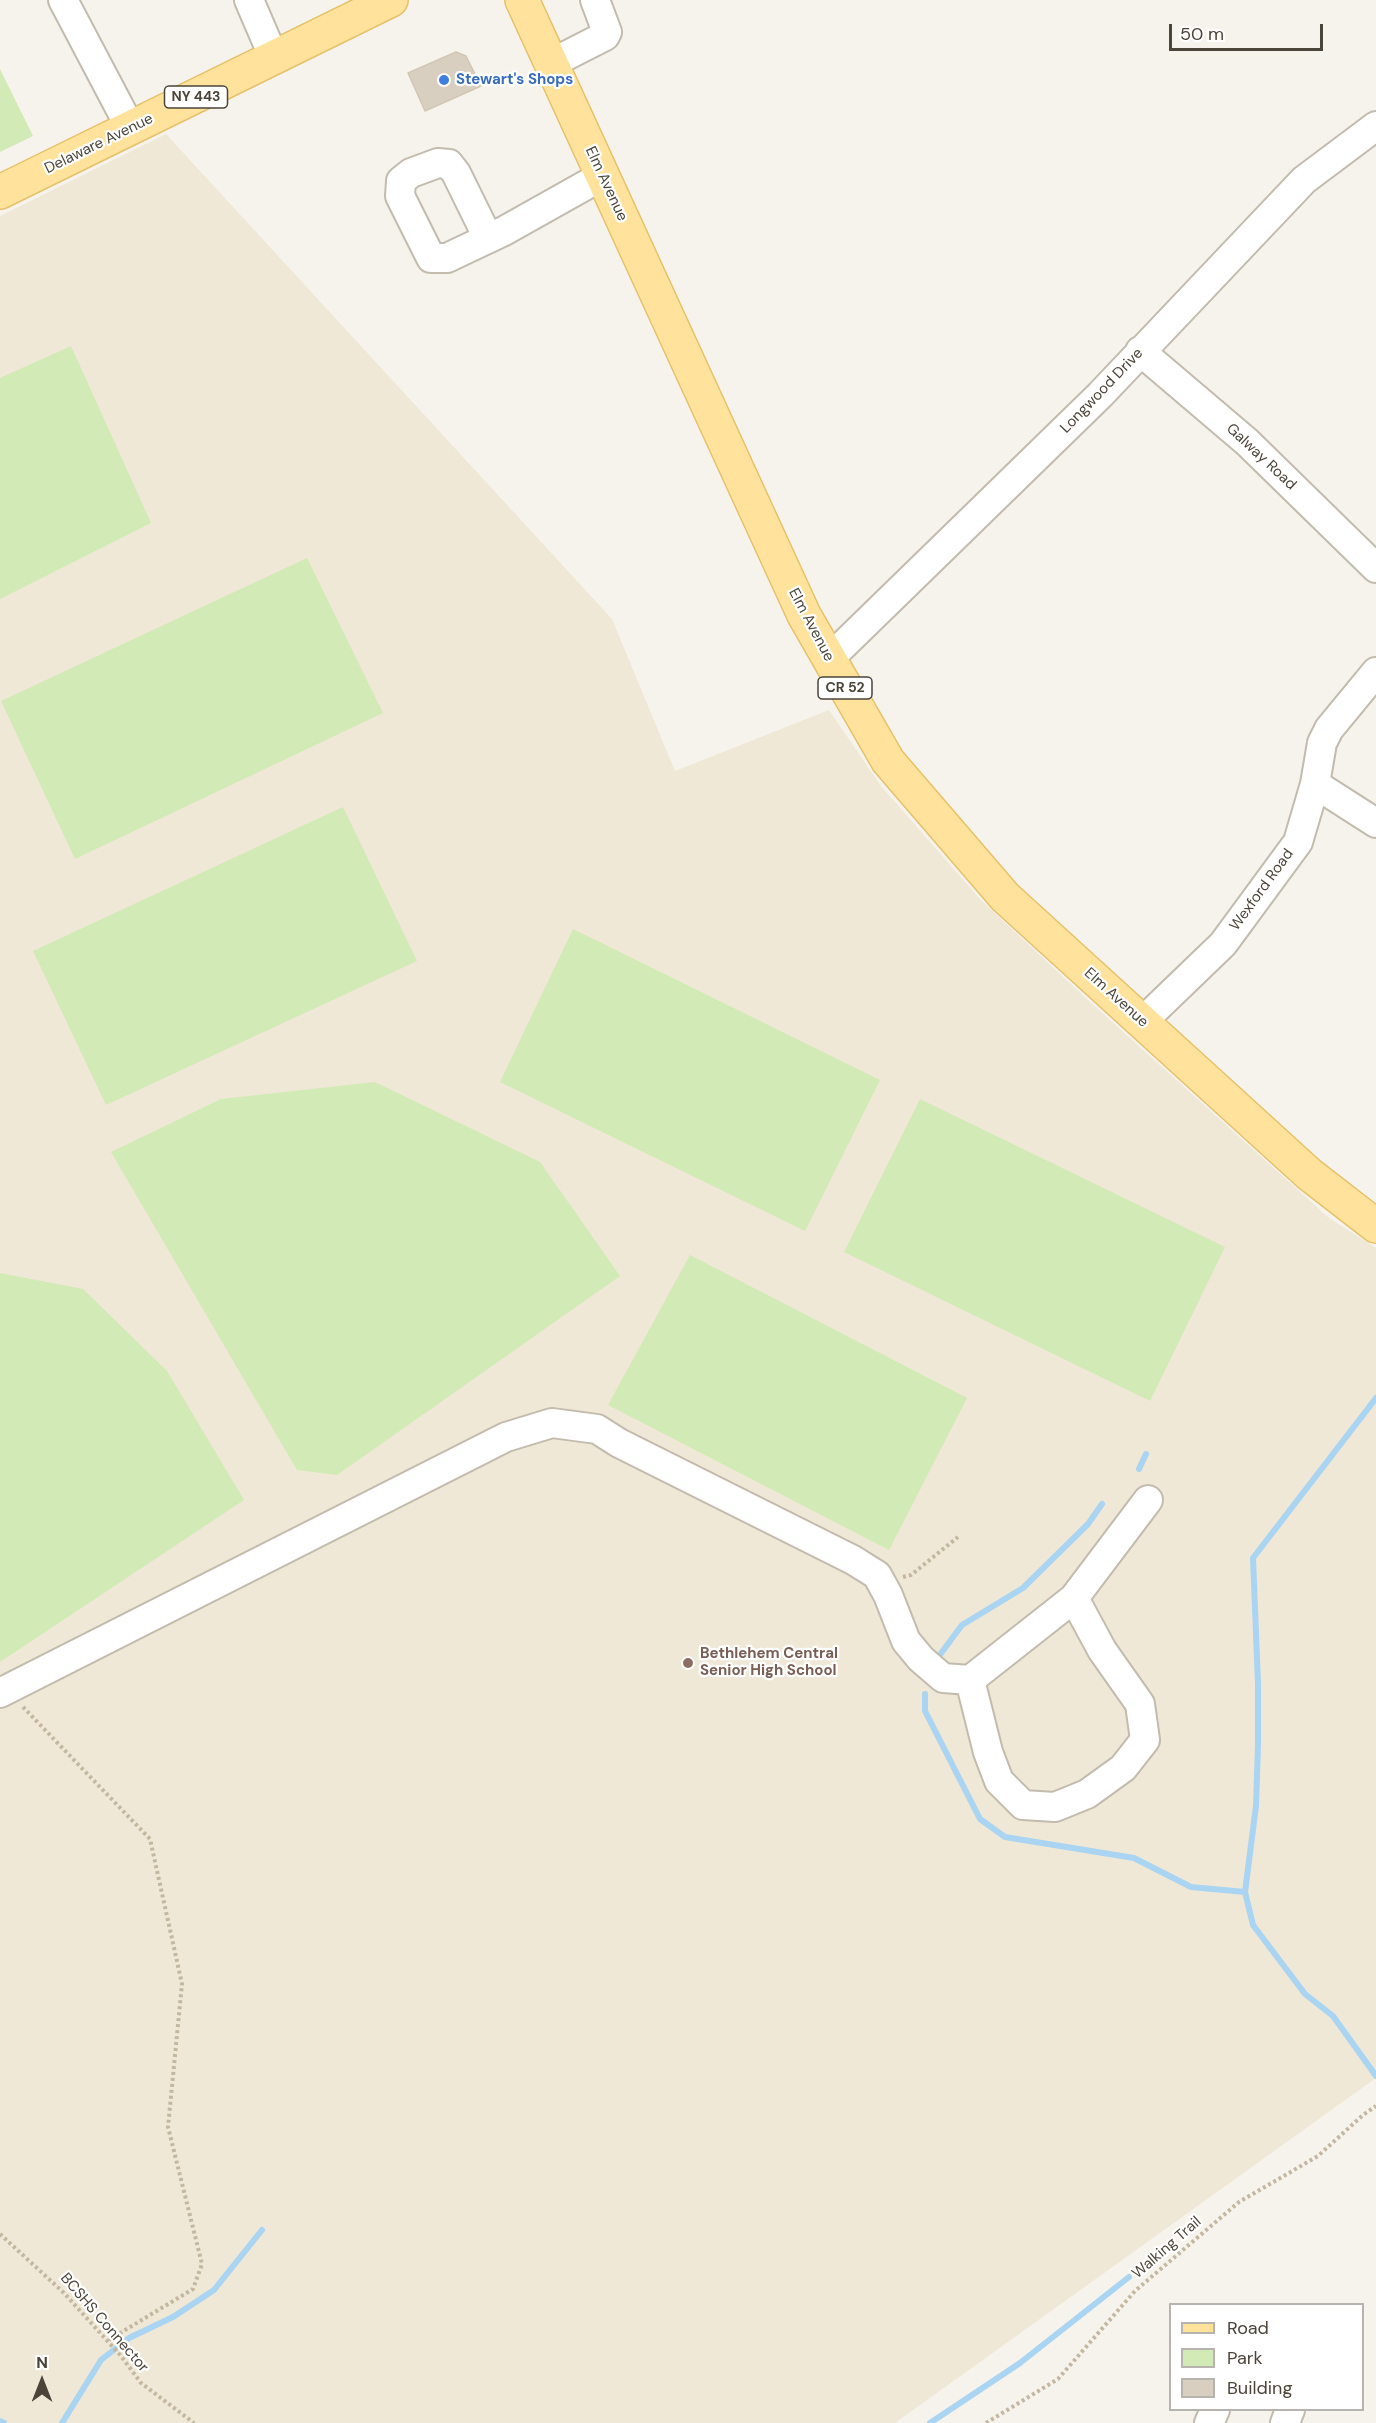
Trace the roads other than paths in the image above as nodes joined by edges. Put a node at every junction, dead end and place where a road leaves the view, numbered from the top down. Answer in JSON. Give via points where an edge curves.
{"nodes":[{"id":1,"x":63,"y":0,"type":"edge"},
{"id":2,"x":249,"y":0,"type":"edge"},
{"id":3,"x":391,"y":0,"type":"edge"},
{"id":4,"x":522,"y":0,"type":"edge"},
{"id":5,"x":595,"y":0,"type":"edge"},
{"id":6,"x":274,"y":58,"type":"junction"},
{"id":7,"x":550,"y":64,"type":"junction"},
{"id":8,"x":1376,"y":126,"type":"edge"},
{"id":9,"x":131,"y":129,"type":"junction"},
{"id":10,"x":602,"y":176,"type":"junction"},
{"id":11,"x":0,"y":192,"type":"edge"},
{"id":12,"x":488,"y":238,"type":"dead end"},
{"id":13,"x":1140,"y":351,"type":"junction"},
{"id":14,"x":1376,"y":568,"type":"edge"},
{"id":15,"x":829,"y":659,"type":"junction"},
{"id":16,"x":1376,"y":672,"type":"edge"},
{"id":17,"x":1315,"y":784,"type":"junction"},
{"id":18,"x":1376,"y":823,"type":"edge"},
{"id":19,"x":1142,"y":1022,"type":"junction"},
{"id":20,"x":1376,"y":1226,"type":"edge"},
{"id":21,"x":1148,"y":1500,"type":"dead end"},
{"id":22,"x":1074,"y":1598,"type":"junction"},
{"id":23,"x":970,"y":1680,"type":"junction"},
{"id":24,"x":3,"y":1692,"type":"edge"}],
"edges":[{"from":1,"to":9,"type":"street"},
{"from":2,"to":6,"type":"street"},
{"from":3,"to":6,"type":"main road","name":"Delaware Avenue","number":"NY 443"},
{"from":4,"to":7,"type":"main road","name":"Elm Avenue","number":"CR 52"},
{"from":5,"to":7,"type":"street","via":[[605,36]]},
{"from":6,"to":9,"type":"main road","name":"Delaware Avenue","number":"NY 443"},
{"from":7,"to":10,"type":"main road","name":"Elm Avenue","number":"CR 52"},
{"from":8,"to":13,"type":"street","name":"Longwood Drive","via":[[1304,180]]},
{"from":9,"to":11,"type":"main road","name":"Delaware Avenue","number":"NY 443"},
{"from":10,"to":12,"type":"street"},
{"from":10,"to":15,"type":"main road","name":"Elm Avenue","number":"CR 52","via":[[804,615]]},
{"from":13,"to":14,"type":"street","name":"Galway Road","via":[[1247,442]]},
{"from":13,"to":15,"type":"street","name":"Longwood Drive","via":[[1100,395]]},
{"from":15,"to":19,"type":"main road","name":"Elm Avenue","number":"CR 52","via":[[888,761],[997,888]]},
{"from":16,"to":17,"type":"street","name":"Wexford Road","via":[[1329,729],[1322,743]]},
{"from":17,"to":18,"type":"street"},
{"from":17,"to":19,"type":"street","name":"Wexford Road","via":[[1298,842],[1223,944]]},
{"from":19,"to":20,"type":"main road","name":"Elm Avenue","number":"CR 52","via":[[1309,1174]]},
{"from":21,"to":22,"type":"street"},
{"from":22,"to":23,"type":"street"},
{"from":22,"to":23,"type":"street","via":[[1102,1650],[1140,1704],[1145,1740],[1123,1768],[1087,1794],[1055,1807],[1023,1804],[999,1782]]},
{"from":23,"to":24,"type":"street","via":[[943,1678],[921,1659],[906,1641],[877,1575],[853,1560],[597,1429],[552,1423],[506,1437]]}]}
